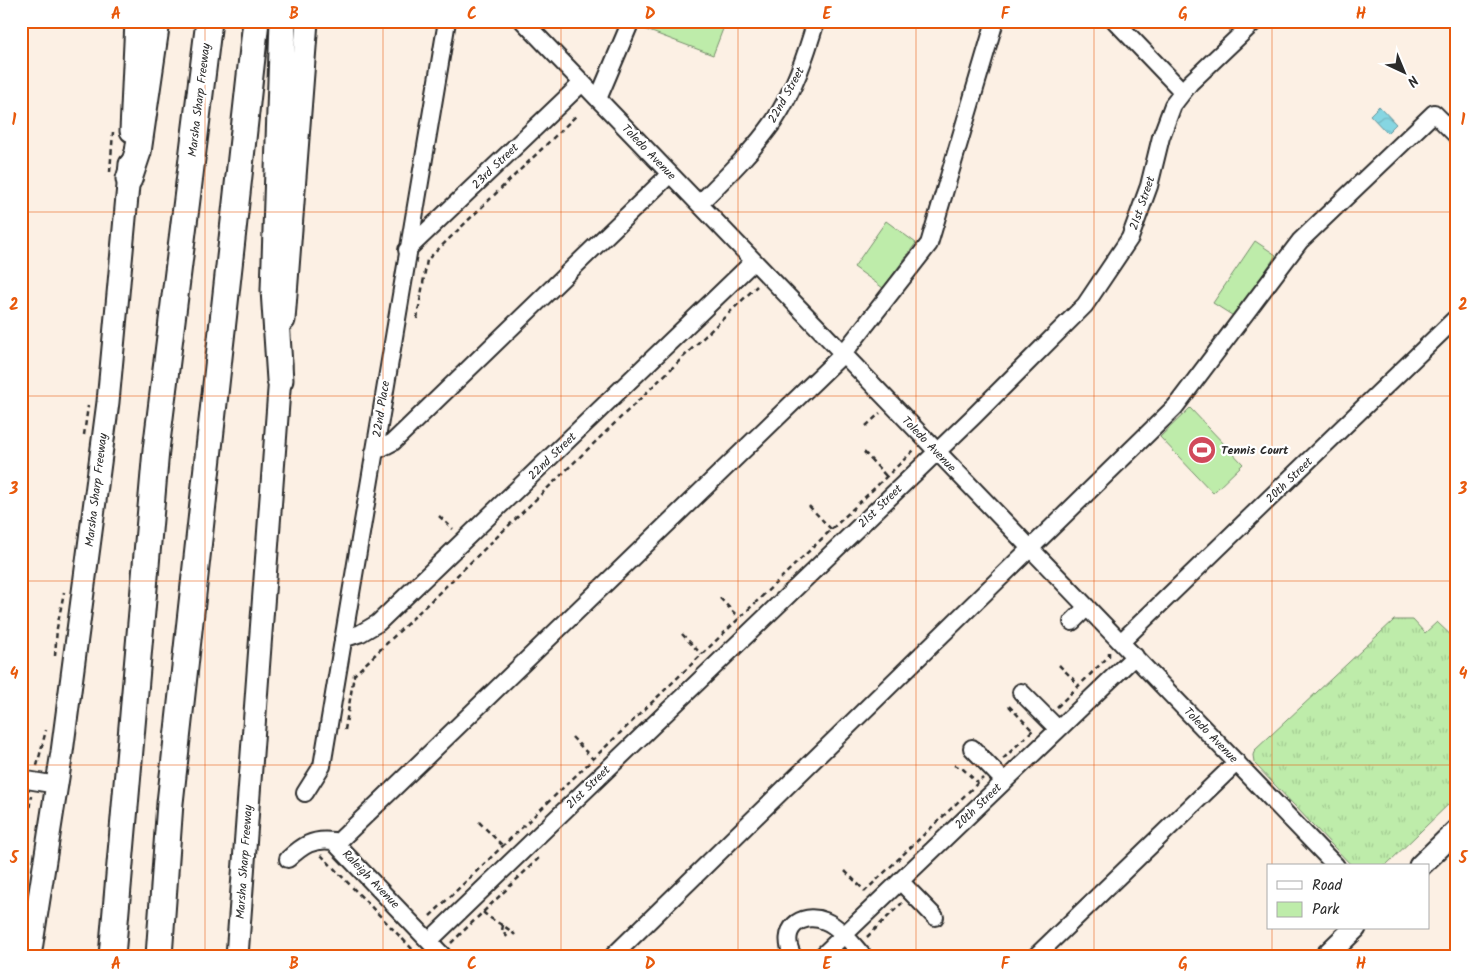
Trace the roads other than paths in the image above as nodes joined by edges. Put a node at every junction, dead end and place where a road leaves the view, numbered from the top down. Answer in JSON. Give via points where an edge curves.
{"nodes":[{"id":1,"x":136,"y":21,"type":"edge"},
{"id":2,"x":157,"y":21,"type":"edge"},
{"id":3,"x":209,"y":21,"type":"edge"},
{"id":4,"x":256,"y":21,"type":"edge"},
{"id":5,"x":283,"y":21,"type":"edge"},
{"id":6,"x":307,"y":21,"type":"edge"},
{"id":7,"x":446,"y":21,"type":"edge"},
{"id":8,"x":523,"y":21,"type":"edge"},
{"id":9,"x":631,"y":21,"type":"edge"},
{"id":10,"x":816,"y":21,"type":"edge"},
{"id":11,"x":995,"y":21,"type":"edge"},
{"id":12,"x":1115,"y":21,"type":"edge"},
{"id":13,"x":1255,"y":21,"type":"edge"},
{"id":14,"x":582,"y":83,"type":"junction"},
{"id":15,"x":1183,"y":92,"type":"junction"},
{"id":16,"x":598,"y":99,"type":"junction"},
{"id":17,"x":1456,"y":135,"type":"edge"},
{"id":18,"x":670,"y":174,"type":"junction"},
{"id":19,"x":119,"y":177,"type":"junction"},
{"id":20,"x":699,"y":204,"type":"junction"},
{"id":21,"x":407,"y":250,"type":"junction"},
{"id":22,"x":754,"y":261,"type":"junction"},
{"id":23,"x":1456,"y":318,"type":"edge"},
{"id":24,"x":843,"y":354,"type":"junction"},
{"id":25,"x":280,"y":380,"type":"junction"},
{"id":26,"x":937,"y":451,"type":"junction"},
{"id":27,"x":374,"y":452,"type":"junction"},
{"id":28,"x":1030,"y":548,"type":"junction"},
{"id":29,"x":1087,"y":607,"type":"junction"},
{"id":30,"x":1072,"y":622,"type":"dead end"},
{"id":31,"x":343,"y":639,"type":"junction"},
{"id":32,"x":1114,"y":646,"type":"junction"},
{"id":33,"x":1135,"y":656,"type":"junction"},
{"id":34,"x":1021,"y":692,"type":"dead end"},
{"id":35,"x":1058,"y":730,"type":"junction"},
{"id":36,"x":972,"y":748,"type":"dead end"},
{"id":37,"x":1237,"y":762,"type":"junction"},
{"id":38,"x":28,"y":780,"type":"edge"},
{"id":39,"x":1004,"y":781,"type":"junction"},
{"id":40,"x":57,"y":785,"type":"junction"},
{"id":41,"x":305,"y":793,"type":"dead end"},
{"id":42,"x":123,"y":826,"type":"junction"},
{"id":43,"x":1456,"y":831,"type":"edge"},
{"id":44,"x":336,"y":844,"type":"junction"},
{"id":45,"x":288,"y":859,"type":"dead end"},
{"id":46,"x":1334,"y":864,"type":"edge"},
{"id":47,"x":1422,"y":864,"type":"edge"},
{"id":48,"x":900,"y":881,"type":"junction"},
{"id":49,"x":935,"y":917,"type":"dead end"},
{"id":50,"x":1353,"y":930,"type":"edge"},
{"id":51,"x":28,"y":933,"type":"edge"},
{"id":52,"x":843,"y":935,"type":"junction"},
{"id":53,"x":429,"y":940,"type":"junction"},
{"id":54,"x":161,"y":948,"type":"edge"},
{"id":55,"x":859,"y":952,"type":"edge"},
{"id":56,"x":442,"y":954,"type":"edge"},
{"id":57,"x":30,"y":956,"type":"edge"},
{"id":58,"x":94,"y":956,"type":"edge"},
{"id":59,"x":112,"y":956,"type":"edge"},
{"id":60,"x":237,"y":956,"type":"edge"},
{"id":61,"x":613,"y":956,"type":"edge"},
{"id":62,"x":793,"y":956,"type":"edge"},
{"id":63,"x":822,"y":956,"type":"edge"},
{"id":64,"x":1036,"y":956,"type":"edge"},
{"id":65,"x":1326,"y":956,"type":"edge"}],
"edges":[{"from":1,"to":19,"type":"main road","name":"Marsha Sharp Freeway"},
{"from":2,"to":19,"type":"highway","via":[[138,152]]},
{"from":3,"to":42,"type":"highway","name":"Marsha Sharp Freeway","via":[[156,450]]},
{"from":4,"to":54,"type":"highway","via":[[170,803]]},
{"from":5,"to":25,"type":"highway","via":[[274,290]]},
{"from":6,"to":25,"type":"main road","name":"Marsha Sharp Freeway"},
{"from":7,"to":21,"type":"street","name":"22nd Place"},
{"from":8,"to":14,"type":"street","name":"Toledo Avenue"},
{"from":9,"to":16,"type":"street"},
{"from":10,"to":20,"type":"street","name":"22nd Street","via":[[805,60],[774,120],[740,162]]},
{"from":11,"to":24,"type":"street","via":[[929,244]]},
{"from":12,"to":15,"type":"street"},
{"from":13,"to":15,"type":"street","name":"21st Street"},
{"from":14,"to":16,"type":"street","name":"Toledo Avenue"},
{"from":14,"to":21,"type":"street","name":"23rd Street"},
{"from":15,"to":26,"type":"street","name":"21st Street","via":[[1173,105],[1161,137],[1149,186],[1130,238],[1108,273],[1085,305]]},
{"from":16,"to":18,"type":"street","name":"Toledo Avenue"},
{"from":17,"to":28,"type":"street","via":[[1434,113],[1300,241],[1175,407]]},
{"from":18,"to":20,"type":"street","name":"Toledo Avenue"},
{"from":18,"to":27,"type":"street","via":[[393,442]]},
{"from":19,"to":40,"type":"main road","name":"Marsha Sharp Freeway","via":[[108,402]]},
{"from":20,"to":22,"type":"street","name":"Toledo Avenue"},
{"from":21,"to":27,"type":"street","name":"22nd Place"},
{"from":22,"to":24,"type":"street","name":"Toledo Avenue"},
{"from":22,"to":31,"type":"street","name":"22nd Street","via":[[378,623]]},
{"from":23,"to":32,"type":"street","name":"20th Street"},
{"from":24,"to":26,"type":"street","name":"Toledo Avenue","via":[[885,408]]},
{"from":24,"to":44,"type":"street"},
{"from":25,"to":60,"type":"main road","name":"Marsha Sharp Freeway"},
{"from":26,"to":28,"type":"street","name":"Toledo Avenue"},
{"from":26,"to":53,"type":"street","name":"21st Street"},
{"from":27,"to":31,"type":"street","name":"22nd Place"},
{"from":28,"to":29,"type":"street","name":"Toledo Avenue"},
{"from":28,"to":61,"type":"street"},
{"from":29,"to":30,"type":"street"},
{"from":29,"to":32,"type":"street","name":"Toledo Avenue"},
{"from":31,"to":41,"type":"street","name":"22nd Place","via":[[322,766]]},
{"from":32,"to":33,"type":"street","name":"Toledo Avenue"},
{"from":33,"to":35,"type":"street","name":"20th Street"},
{"from":33,"to":37,"type":"street","name":"Toledo Avenue"},
{"from":34,"to":35,"type":"street"},
{"from":35,"to":39,"type":"street","name":"20th Street"},
{"from":36,"to":39,"type":"street"},
{"from":37,"to":46,"type":"street","name":"Toledo Avenue"},
{"from":37,"to":64,"type":"street"},
{"from":38,"to":40,"type":"street"},
{"from":39,"to":48,"type":"street","name":"20th Street"},
{"from":40,"to":51,"type":"main road","name":"Marsha Sharp Freeway"},
{"from":42,"to":58,"type":"highway"},
{"from":42,"to":59,"type":"highway","name":"Marsha Sharp Freeway"},
{"from":43,"to":47,"type":"main road"},
{"from":44,"to":45,"type":"street","name":"Raleigh Avenue","via":[[321,839],[308,843]]},
{"from":44,"to":53,"type":"street","name":"Raleigh Avenue"},
{"from":48,"to":49,"type":"street"},
{"from":48,"to":52,"type":"street","name":"20th Street","via":[[871,897]]},
{"from":50,"to":65,"type":"main road"},
{"from":51,"to":57,"type":"main road","name":"Marsha Sharp Freeway"},
{"from":52,"to":55,"type":"street"},
{"from":52,"to":62,"type":"street","via":[[827,922],[810,917],[799,921],[789,936]]},
{"from":52,"to":63,"type":"street","name":"20th Street"},
{"from":53,"to":56,"type":"street","name":"Raleigh Avenue"}]}
